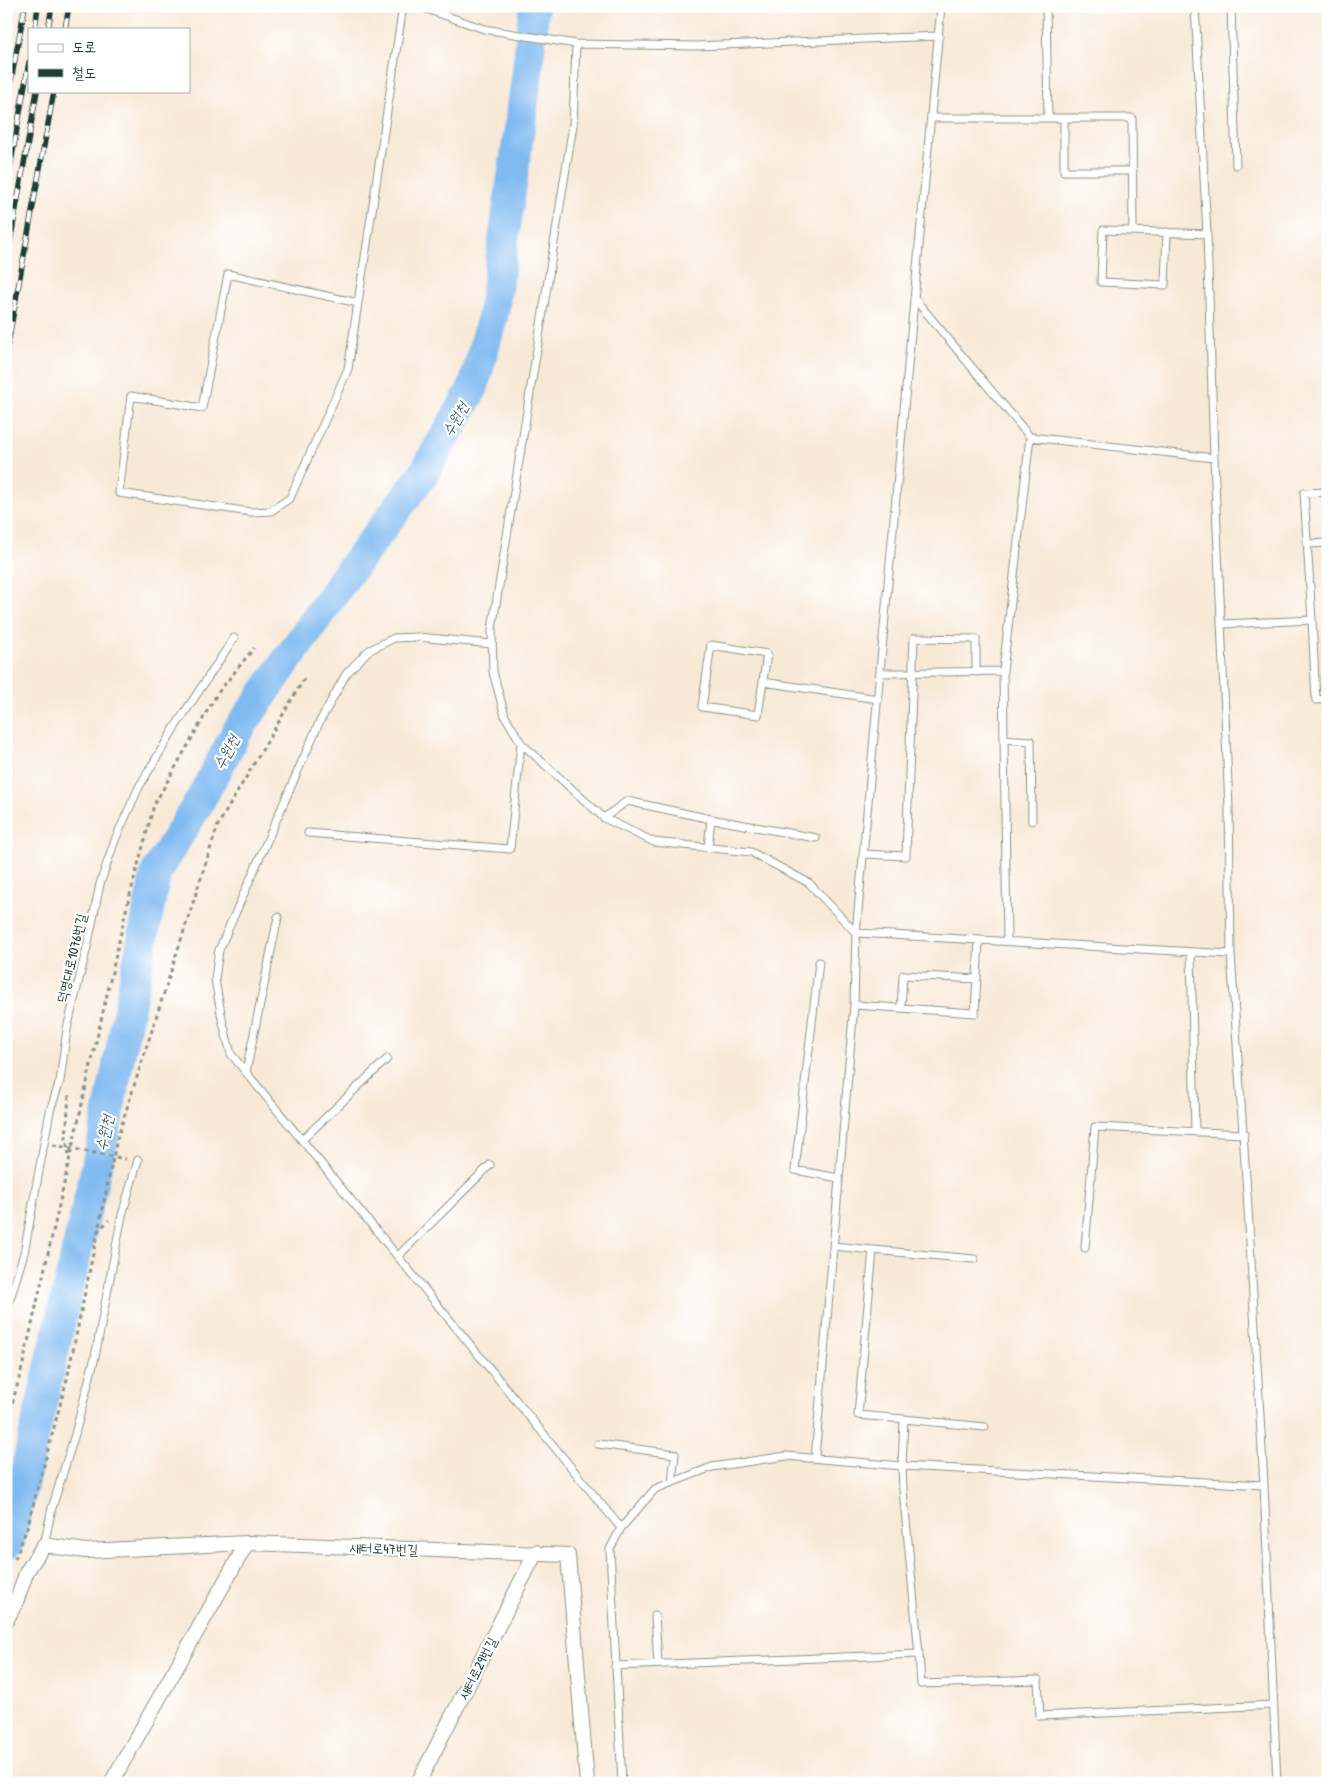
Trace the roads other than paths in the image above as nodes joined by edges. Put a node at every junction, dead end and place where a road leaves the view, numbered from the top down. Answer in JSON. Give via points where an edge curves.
{"nodes":[{"id":1,"x":403,"y":6,"type":"edge"},
{"id":2,"x":941,"y":6,"type":"edge"},
{"id":3,"x":1046,"y":6,"type":"edge"},
{"id":4,"x":1196,"y":6,"type":"edge"},
{"id":5,"x":1231,"y":6,"type":"edge"},
{"id":6,"x":421,"y":7,"type":"edge"},
{"id":7,"x":439,"y":9,"type":"edge"},
{"id":8,"x":938,"y":36,"type":"junction"},
{"id":9,"x":576,"y":44,"type":"junction"},
{"id":10,"x":931,"y":118,"type":"junction"},
{"id":11,"x":1048,"y":118,"type":"junction"},
{"id":12,"x":1064,"y":118,"type":"junction"},
{"id":13,"x":1236,"y":165,"type":"dead end"},
{"id":14,"x":1133,"y":171,"type":"junction"},
{"id":15,"x":1133,"y":231,"type":"junction"},
{"id":16,"x":1167,"y":232,"type":"junction"},
{"id":17,"x":1208,"y":234,"type":"junction"},
{"id":18,"x":914,"y":298,"type":"junction"},
{"id":19,"x":358,"y":303,"type":"junction"},
{"id":20,"x":1030,"y":437,"type":"junction"},
{"id":21,"x":1214,"y":458,"type":"junction"},
{"id":22,"x":1328,"y":492,"type":"edge"},
{"id":23,"x":1328,"y":543,"type":"edge"},
{"id":24,"x":1307,"y":544,"type":"junction"},
{"id":25,"x":1312,"y":620,"type":"junction"},
{"id":26,"x":1222,"y":624,"type":"junction"},
{"id":27,"x":234,"y":638,"type":"dead end"},
{"id":28,"x":492,"y":644,"type":"junction"},
{"id":29,"x":1003,"y":671,"type":"junction"},
{"id":30,"x":914,"y":672,"type":"junction"},
{"id":31,"x":976,"y":672,"type":"junction"},
{"id":32,"x":880,"y":673,"type":"junction"},
{"id":33,"x":763,"y":682,"type":"junction"},
{"id":34,"x":878,"y":699,"type":"junction"},
{"id":35,"x":1328,"y":699,"type":"edge"},
{"id":36,"x":1004,"y":740,"type":"junction"},
{"id":37,"x":521,"y":742,"type":"junction"},
{"id":38,"x":604,"y":818,"type":"junction"},
{"id":39,"x":711,"y":819,"type":"junction"},
{"id":40,"x":1032,"y":821,"type":"dead end"},
{"id":41,"x":308,"y":832,"type":"dead end"},
{"id":42,"x":816,"y":838,"type":"dead end"},
{"id":43,"x":708,"y":847,"type":"junction"},
{"id":44,"x":863,"y":854,"type":"junction"},
{"id":45,"x":278,"y":917,"type":"dead end"},
{"id":46,"x":856,"y":933,"type":"junction"},
{"id":47,"x":979,"y":940,"type":"junction"},
{"id":48,"x":1007,"y":942,"type":"junction"},
{"id":49,"x":1191,"y":952,"type":"junction"},
{"id":50,"x":1231,"y":954,"type":"junction"},
{"id":51,"x":818,"y":962,"type":"dead end"},
{"id":52,"x":977,"y":979,"type":"junction"},
{"id":53,"x":854,"y":1005,"type":"junction"},
{"id":54,"x":901,"y":1008,"type":"junction"},
{"id":55,"x":387,"y":1059,"type":"dead end"},
{"id":56,"x":246,"y":1072,"type":"junction"},
{"id":57,"x":1195,"y":1132,"type":"junction"},
{"id":58,"x":1244,"y":1134,"type":"junction"},
{"id":59,"x":302,"y":1140,"type":"junction"},
{"id":60,"x":138,"y":1160,"type":"dead end"},
{"id":61,"x":490,"y":1165,"type":"dead end"},
{"id":62,"x":839,"y":1178,"type":"junction"},
{"id":63,"x":833,"y":1246,"type":"junction"},
{"id":64,"x":1085,"y":1248,"type":"dead end"},
{"id":65,"x":873,"y":1250,"type":"junction"},
{"id":66,"x":398,"y":1256,"type":"junction"},
{"id":67,"x":974,"y":1259,"type":"dead end"},
{"id":68,"x":6,"y":1312,"type":"edge"},
{"id":69,"x":904,"y":1419,"type":"junction"},
{"id":70,"x":986,"y":1427,"type":"dead end"},
{"id":71,"x":598,"y":1444,"type":"dead end"},
{"id":72,"x":815,"y":1458,"type":"junction"},
{"id":73,"x":902,"y":1466,"type":"junction"},
{"id":74,"x":672,"y":1483,"type":"junction"},
{"id":75,"x":1264,"y":1485,"type":"junction"},
{"id":76,"x":621,"y":1528,"type":"junction"},
{"id":77,"x":246,"y":1544,"type":"junction"},
{"id":78,"x":44,"y":1545,"type":"junction"},
{"id":79,"x":536,"y":1552,"type":"junction"},
{"id":80,"x":655,"y":1616,"type":"dead end"},
{"id":81,"x":6,"y":1621,"type":"edge"},
{"id":82,"x":919,"y":1654,"type":"junction"},
{"id":83,"x":658,"y":1664,"type":"junction"},
{"id":84,"x":616,"y":1666,"type":"junction"},
{"id":85,"x":1274,"y":1706,"type":"junction"},
{"id":86,"x":111,"y":1783,"type":"edge"},
{"id":87,"x":418,"y":1783,"type":"edge"},
{"id":88,"x":587,"y":1783,"type":"edge"},
{"id":89,"x":622,"y":1783,"type":"edge"},
{"id":90,"x":1277,"y":1783,"type":"edge"}],
"edges":[{"from":1,"to":19,"type":"lane"},
{"from":2,"to":8,"type":"lane"},
{"from":3,"to":11,"type":"lane"},
{"from":4,"to":17,"type":"lane"},
{"from":5,"to":13,"type":"lane"},
{"from":6,"to":7,"type":"lane"},
{"from":7,"to":9,"type":"lane","via":[[484,29]]},
{"from":8,"to":9,"type":"lane","via":[[697,46]]},
{"from":8,"to":10,"type":"lane"},
{"from":9,"to":28,"type":"lane","via":[[572,125],[493,619]]},
{"from":10,"to":11,"type":"lane"},
{"from":10,"to":18,"type":"lane"},
{"from":11,"to":12,"type":"lane"},
{"from":12,"to":14,"type":"lane","via":[[1132,118]]},
{"from":12,"to":14,"type":"lane","via":[[1064,171]]},
{"from":14,"to":15,"type":"lane"},
{"from":15,"to":16,"type":"lane"},
{"from":15,"to":16,"type":"lane","via":[[1103,230],[1101,282],[1165,285]]},
{"from":16,"to":17,"type":"lane"},
{"from":17,"to":21,"type":"lane"},
{"from":18,"to":20,"type":"lane"},
{"from":18,"to":32,"type":"lane"},
{"from":19,"to":19,"type":"lane","via":[[228,274],[202,408],[130,396],[119,493],[251,512],[271,511],[290,498],[348,369]]},
{"from":20,"to":21,"type":"lane"},
{"from":20,"to":29,"type":"lane"},
{"from":21,"to":26,"type":"lane"},
{"from":22,"to":24,"type":"lane","via":[[1304,493]]},
{"from":23,"to":24,"type":"lane"},
{"from":24,"to":25,"type":"lane"},
{"from":25,"to":26,"type":"lane"},
{"from":25,"to":35,"type":"lane","via":[[1316,700]]},
{"from":26,"to":50,"type":"lane"},
{"from":27,"to":68,"type":"lane","name":"덕영대로1076번길","via":[[139,786],[100,884],[67,1029],[60,1080],[50,1111],[24,1252]]},
{"from":28,"to":37,"type":"lane","via":[[493,672],[505,716]]},
{"from":28,"to":56,"type":"lane","via":[[394,638],[368,650],[346,674],[319,723],[218,950],[215,979],[222,1019],[231,1054]]},
{"from":29,"to":31,"type":"lane"},
{"from":29,"to":36,"type":"lane"},
{"from":30,"to":31,"type":"lane"},
{"from":30,"to":31,"type":"lane","via":[[914,638],[976,640]]},
{"from":30,"to":32,"type":"lane"},
{"from":30,"to":44,"type":"lane","via":[[906,856]]},
{"from":32,"to":34,"type":"lane"},
{"from":33,"to":33,"type":"lane","via":[[767,654],[711,645],[702,707],[758,716]]},
{"from":33,"to":34,"type":"lane"},
{"from":34,"to":44,"type":"lane"},
{"from":36,"to":40,"type":"lane","via":[[1031,741]]},
{"from":36,"to":48,"type":"lane"},
{"from":37,"to":38,"type":"lane"},
{"from":37,"to":41,"type":"lane","via":[[510,850]]},
{"from":38,"to":39,"type":"lane","via":[[627,800]]},
{"from":38,"to":43,"type":"lane","via":[[654,842]]},
{"from":39,"to":42,"type":"lane"},
{"from":39,"to":43,"type":"lane"},
{"from":43,"to":46,"type":"lane","via":[[751,852],[809,882]]},
{"from":44,"to":46,"type":"lane"},
{"from":45,"to":56,"type":"lane"},
{"from":46,"to":47,"type":"lane"},
{"from":46,"to":53,"type":"lane"},
{"from":47,"to":48,"type":"lane"},
{"from":47,"to":52,"type":"lane"},
{"from":48,"to":49,"type":"lane"},
{"from":49,"to":50,"type":"lane"},
{"from":49,"to":57,"type":"lane"},
{"from":50,"to":58,"type":"lane"},
{"from":51,"to":62,"type":"lane","via":[[795,1170]]},
{"from":52,"to":54,"type":"lane","via":[[975,1013]]},
{"from":52,"to":54,"type":"lane","via":[[903,974]]},
{"from":53,"to":54,"type":"lane"},
{"from":53,"to":62,"type":"lane"},
{"from":55,"to":59,"type":"lane"},
{"from":56,"to":59,"type":"lane"},
{"from":57,"to":58,"type":"lane"},
{"from":57,"to":64,"type":"lane","via":[[1095,1127]]},
{"from":58,"to":75,"type":"lane"},
{"from":59,"to":66,"type":"lane"},
{"from":60,"to":78,"type":"lane","via":[[122,1215],[95,1357]]},
{"from":61,"to":66,"type":"lane"},
{"from":62,"to":63,"type":"lane"},
{"from":63,"to":65,"type":"lane"},
{"from":63,"to":72,"type":"lane"},
{"from":65,"to":67,"type":"lane"},
{"from":65,"to":69,"type":"lane","via":[[858,1415]]},
{"from":66,"to":76,"type":"lane"},
{"from":69,"to":70,"type":"lane"},
{"from":69,"to":73,"type":"lane"},
{"from":71,"to":74,"type":"lane","via":[[675,1454]]},
{"from":72,"to":73,"type":"lane"},
{"from":72,"to":74,"type":"lane","via":[[786,1456],[712,1467]]},
{"from":73,"to":75,"type":"lane"},
{"from":73,"to":82,"type":"lane"},
{"from":74,"to":76,"type":"lane","via":[[655,1489]]},
{"from":75,"to":85,"type":"lane"},
{"from":76,"to":84,"type":"lane","via":[[610,1549]]},
{"from":77,"to":78,"type":"street","name":"새터로47번길","via":[[86,1550]]},
{"from":77,"to":79,"type":"street","name":"새터로47번길"},
{"from":77,"to":86,"type":"street"},
{"from":78,"to":81,"type":"street","via":[[27,1571]]},
{"from":79,"to":87,"type":"street","name":"새터로29번길"},
{"from":79,"to":88,"type":"street","name":"새터로47번길","via":[[568,1555]]},
{"from":80,"to":83,"type":"lane"},
{"from":82,"to":83,"type":"lane"},
{"from":82,"to":85,"type":"lane","via":[[921,1684],[1038,1680],[1040,1716]]},
{"from":83,"to":84,"type":"lane"},
{"from":84,"to":89,"type":"lane"},
{"from":85,"to":90,"type":"lane"}]}
